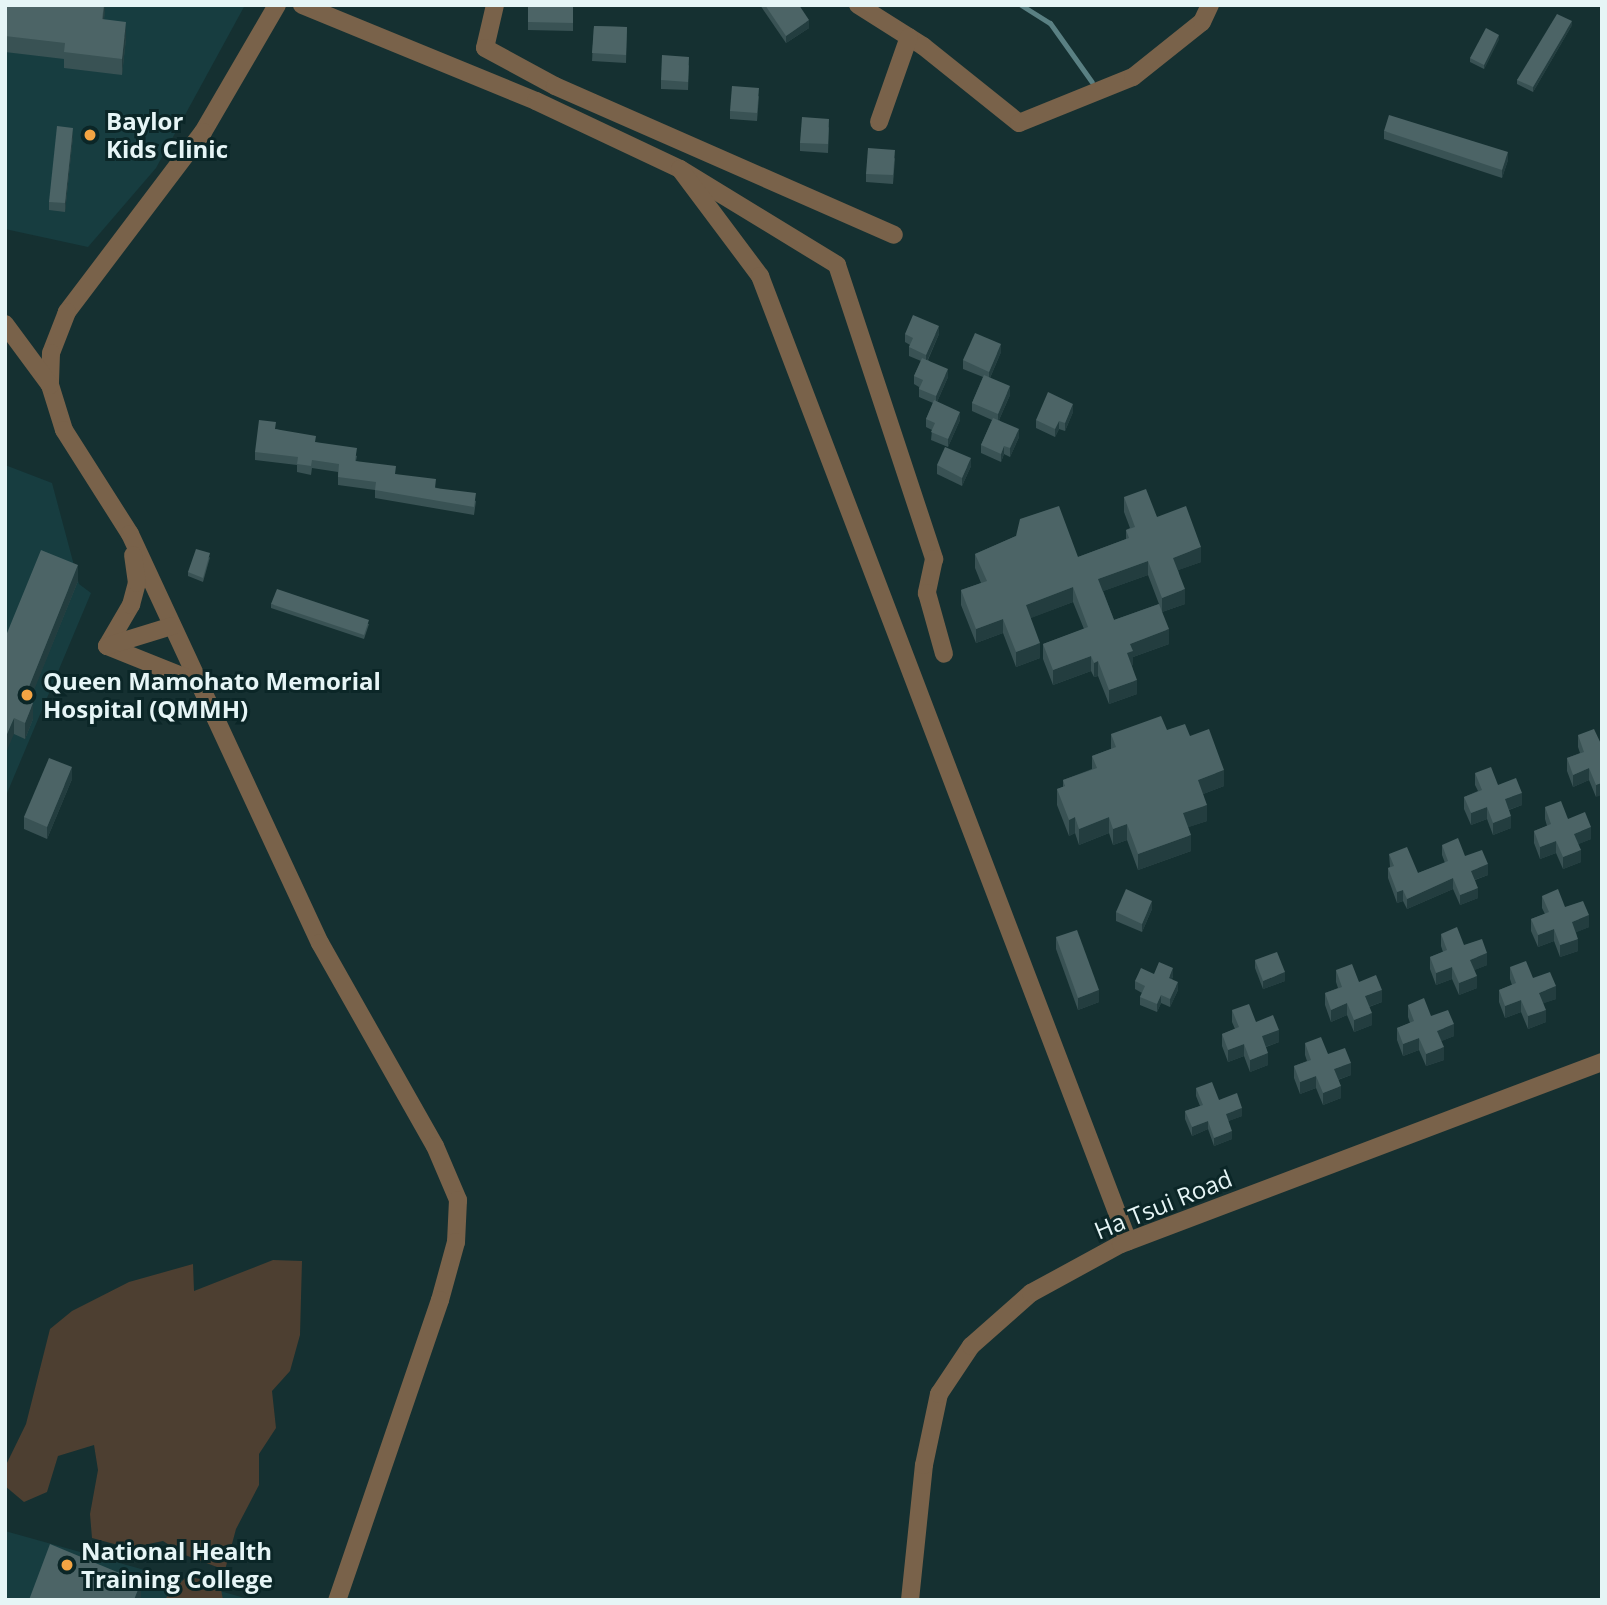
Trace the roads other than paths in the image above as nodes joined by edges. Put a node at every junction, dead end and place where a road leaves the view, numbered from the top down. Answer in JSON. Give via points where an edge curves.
{"nodes":[{"id":1,"x":277,"y":5,"type":"edge"},
{"id":2,"x":302,"y":5,"type":"edge"},
{"id":3,"x":495,"y":5,"type":"edge"},
{"id":4,"x":858,"y":5,"type":"edge"},
{"id":5,"x":1210,"y":5,"type":"edge"},
{"id":6,"x":909,"y":37,"type":"junction"},
{"id":7,"x":879,"y":122,"type":"dead end"},
{"id":8,"x":680,"y":169,"type":"junction"},
{"id":9,"x":894,"y":235,"type":"dead end"},
{"id":10,"x":5,"y":324,"type":"edge"},
{"id":11,"x":50,"y":385,"type":"junction"},
{"id":12,"x":130,"y":534,"type":"junction"},
{"id":13,"x":172,"y":626,"type":"junction"},
{"id":14,"x":107,"y":646,"type":"junction"},
{"id":15,"x":944,"y":654,"type":"dead end"},
{"id":16,"x":199,"y":683,"type":"junction"},
{"id":17,"x":1602,"y":1062,"type":"edge"},
{"id":18,"x":1128,"y":1241,"type":"junction"},
{"id":19,"x":337,"y":1600,"type":"edge"},
{"id":20,"x":910,"y":1600,"type":"edge"}],
"edges":[{"from":1,"to":11,"type":"street","via":[[203,132],[67,312],[51,354]]},
{"from":2,"to":8,"type":"street","via":[[536,102]]},
{"from":3,"to":9,"type":"street","via":[[485,48],[555,86]]},
{"from":4,"to":6,"type":"street"},
{"from":5,"to":6,"type":"street","via":[[1202,22],[1133,77],[1019,123]]},
{"from":6,"to":7,"type":"street"},
{"from":8,"to":15,"type":"street","via":[[837,265],[934,559],[927,593]]},
{"from":8,"to":18,"type":"street","via":[[760,276]]},
{"from":10,"to":11,"type":"street"},
{"from":11,"to":12,"type":"street","via":[[64,430]]},
{"from":12,"to":13,"type":"street"},
{"from":12,"to":14,"type":"street","via":[[137,583],[131,606]]},
{"from":13,"to":14,"type":"street"},
{"from":13,"to":16,"type":"street"},
{"from":14,"to":16,"type":"street"},
{"from":16,"to":19,"type":"street","via":[[320,943],[435,1146],[458,1200],[456,1242],[440,1300]]},
{"from":17,"to":18,"type":"street","name":"Ha Tsui Road"},
{"from":18,"to":20,"type":"street","name":"Ha Tsui Road","via":[[1031,1293],[971,1346],[939,1394],[924,1465]]}]}
